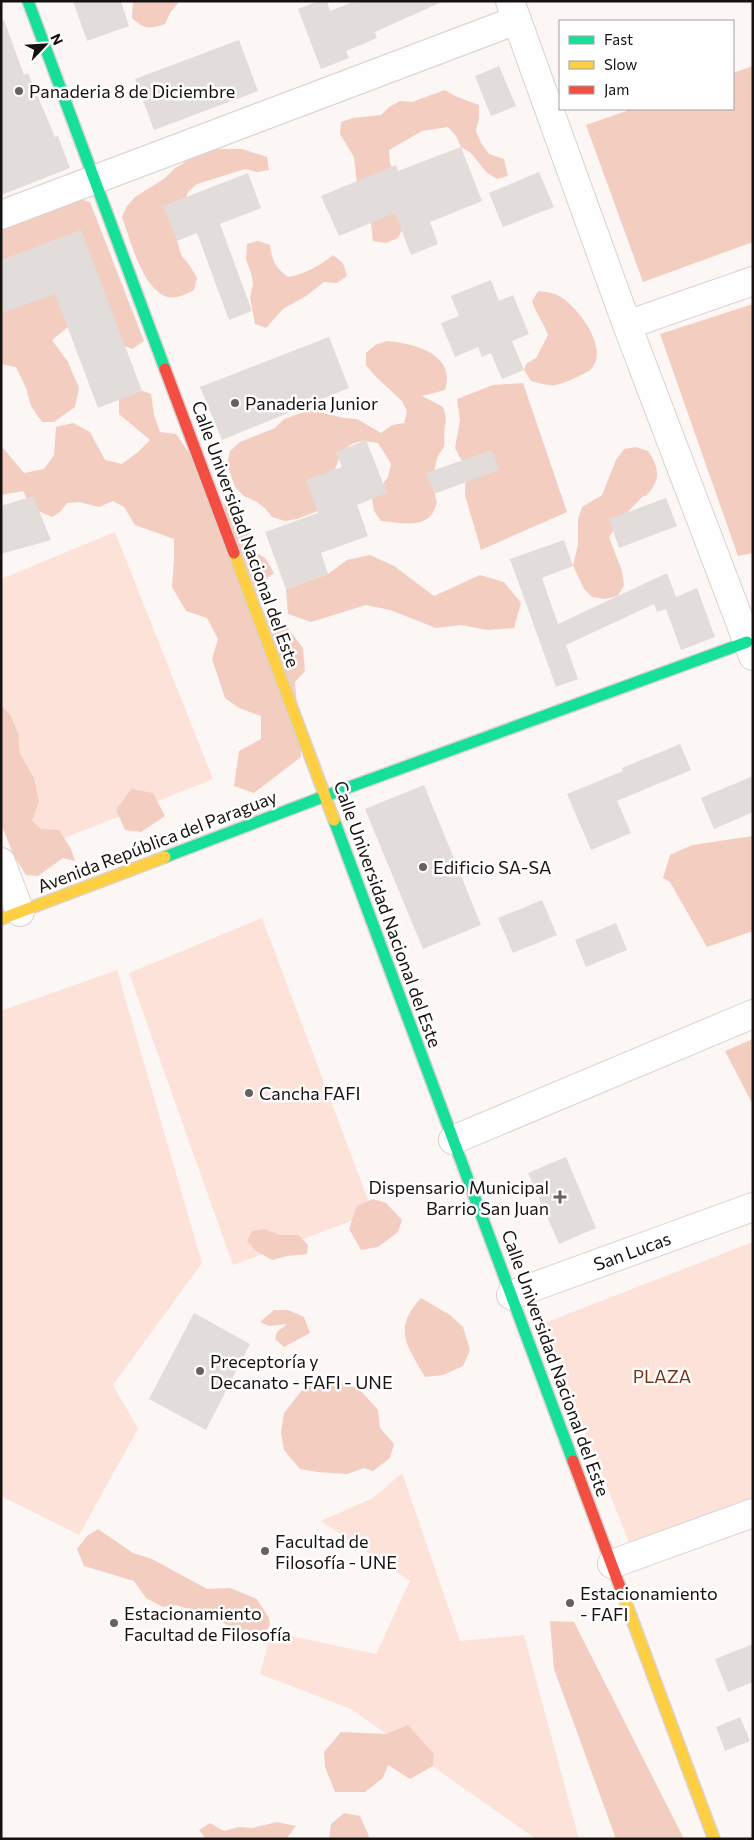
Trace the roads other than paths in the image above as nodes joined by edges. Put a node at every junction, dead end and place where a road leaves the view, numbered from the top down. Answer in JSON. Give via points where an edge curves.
{"nodes":[{"id":1,"x":28,"y":1,"type":"edge"},
{"id":2,"x":514,"y":11,"type":"edge"},
{"id":3,"x":95,"y":180,"type":"junction"},
{"id":4,"x":1,"y":215,"type":"edge"},
{"id":5,"x":753,"y":281,"type":"edge"},
{"id":6,"x":627,"y":325,"type":"junction"},
{"id":7,"x":750,"y":649,"type":"edge"},
{"id":8,"x":325,"y":796,"type":"junction"},
{"id":9,"x":1,"y":862,"type":"edge"},
{"id":10,"x":10,"y":915,"type":"edge"},
{"id":11,"x":753,"y":1014,"type":"edge"},
{"id":12,"x":453,"y":1140,"type":"junction"},
{"id":13,"x":753,"y":1207,"type":"edge"},
{"id":14,"x":512,"y":1295,"type":"junction"},
{"id":15,"x":753,"y":1513,"type":"edge"},
{"id":16,"x":612,"y":1564,"type":"junction"},
{"id":17,"x":714,"y":1839,"type":"edge"}],
"edges":[{"from":1,"to":3,"type":"street","name":"Calle Universidad Nacional del Este"},
{"from":2,"to":3,"type":"street"},
{"from":2,"to":6,"type":"street"},
{"from":3,"to":4,"type":"street"},
{"from":3,"to":8,"type":"street","name":"Calle Universidad Nacional del Este"},
{"from":5,"to":6,"type":"street"},
{"from":6,"to":7,"type":"street"},
{"from":7,"to":8,"type":"street","name":"Avenida República del Paraguay"},
{"from":8,"to":10,"type":"street","name":"Avenida República del Paraguay"},
{"from":8,"to":12,"type":"street","name":"Calle Universidad Nacional del Este"},
{"from":9,"to":10,"type":"street"},
{"from":11,"to":12,"type":"street"},
{"from":12,"to":14,"type":"street","name":"Calle Universidad Nacional del Este"},
{"from":13,"to":14,"type":"street","name":"San Lucas"},
{"from":14,"to":16,"type":"street","name":"Calle Universidad Nacional del Este"},
{"from":15,"to":16,"type":"street"},
{"from":16,"to":17,"type":"street","name":"Calle Universidad Nacional del Este"}]}
